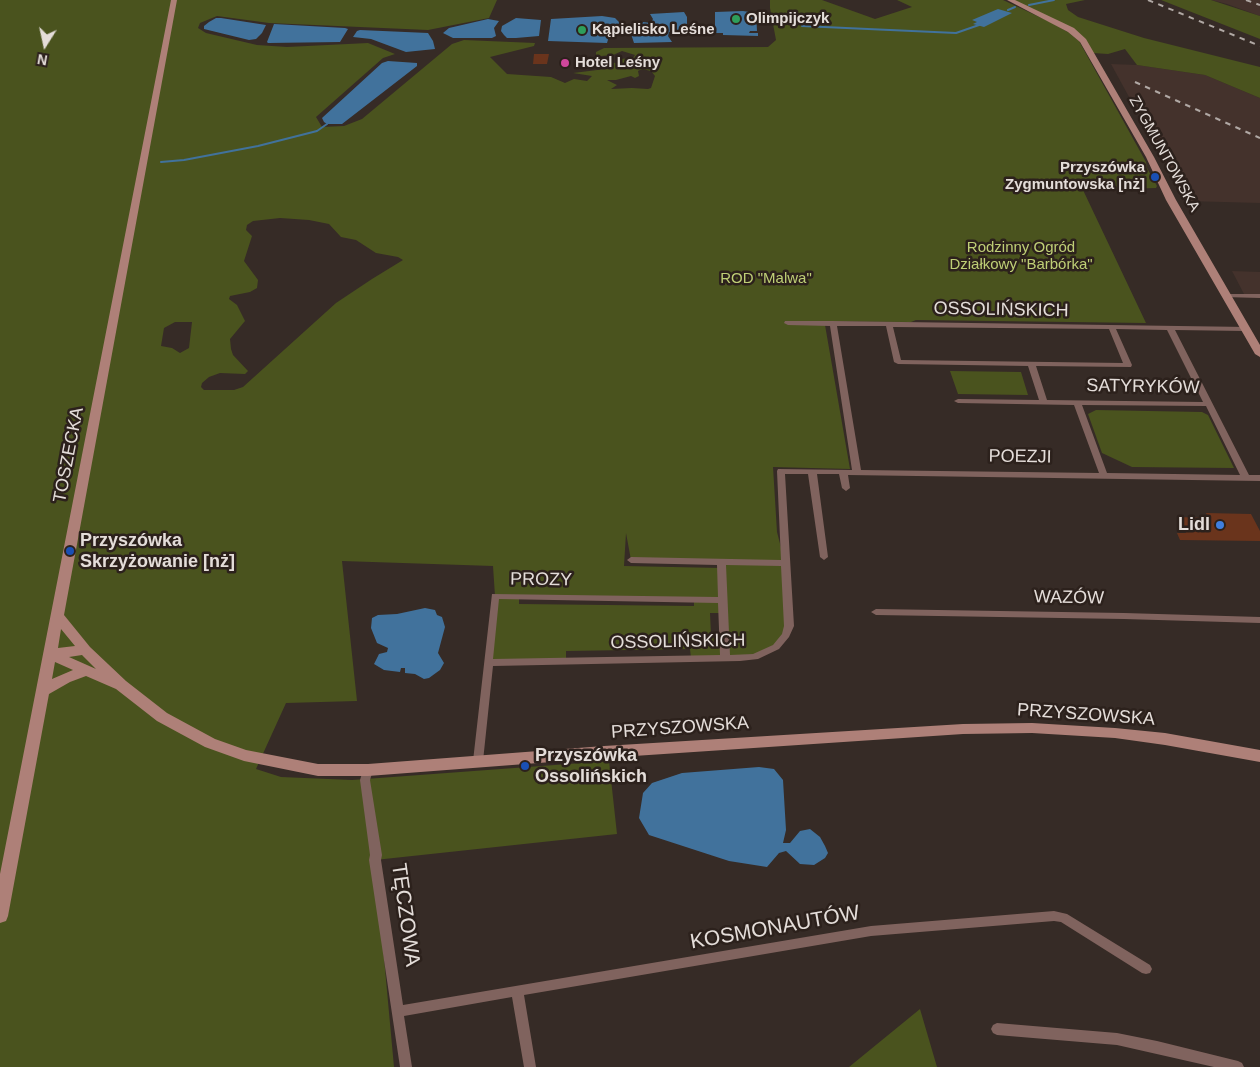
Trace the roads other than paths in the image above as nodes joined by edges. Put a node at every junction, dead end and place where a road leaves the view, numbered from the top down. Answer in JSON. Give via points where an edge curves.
{"nodes":[{"id":1,"x":174,"y":0,"type":"edge"},
{"id":2,"x":1010,"y":0,"type":"edge"},
{"id":3,"x":1226,"y":296,"type":"junction"},
{"id":4,"x":1260,"y":296,"type":"edge"},
{"id":5,"x":788,"y":323,"type":"dead end"},
{"id":6,"x":833,"y":323,"type":"junction"},
{"id":7,"x":889,"y":324,"type":"junction"},
{"id":8,"x":1112,"y":328,"type":"junction"},
{"id":9,"x":1170,"y":328,"type":"junction"},
{"id":10,"x":1245,"y":329,"type":"junction"},
{"id":11,"x":1256,"y":341,"type":"edge"},
{"id":12,"x":1260,"y":354,"type":"edge"},
{"id":13,"x":1031,"y":364,"type":"junction"},
{"id":14,"x":958,"y":401,"type":"dead end"},
{"id":15,"x":1044,"y":402,"type":"junction"},
{"id":16,"x":1077,"y":403,"type":"junction"},
{"id":17,"x":1210,"y":404,"type":"junction"},
{"id":18,"x":781,"y":471,"type":"joint"},
{"id":19,"x":812,"y":471,"type":"junction"},
{"id":20,"x":844,"y":472,"type":"junction"},
{"id":21,"x":857,"y":472,"type":"junction"},
{"id":22,"x":1103,"y":474,"type":"junction"},
{"id":23,"x":1246,"y":478,"type":"junction"},
{"id":24,"x":1260,"y":478,"type":"edge"},
{"id":25,"x":846,"y":488,"type":"dead end"},
{"id":26,"x":824,"y":557,"type":"dead end"},
{"id":27,"x":630,"y":560,"type":"dead end"},
{"id":28,"x":721,"y":562,"type":"junction"},
{"id":29,"x":786,"y":563,"type":"junction"},
{"id":30,"x":722,"y":600,"type":"junction"},
{"id":31,"x":876,"y":612,"type":"dead end"},
{"id":32,"x":57,"y":615,"type":"junction"},
{"id":33,"x":1260,"y":620,"type":"edge"},
{"id":34,"x":86,"y":650,"type":"junction"},
{"id":35,"x":50,"y":654,"type":"junction"},
{"id":36,"x":725,"y":658,"type":"junction"},
{"id":37,"x":489,"y":663,"type":"junction"},
{"id":38,"x":85,"y":671,"type":"junction"},
{"id":39,"x":121,"y":686,"type":"junction"},
{"id":40,"x":43,"y":692,"type":"junction"},
{"id":41,"x":1260,"y":756,"type":"edge"},
{"id":42,"x":478,"y":761,"type":"junction"},
{"id":43,"x":368,"y":770,"type":"junction"},
{"id":44,"x":0,"y":916,"type":"edge"},
{"id":45,"x":1146,"y":970,"type":"dead end"},
{"id":46,"x":517,"y":991,"type":"junction"},
{"id":47,"x":399,"y":1011,"type":"junction"},
{"id":48,"x":997,"y":1029,"type":"dead end"},
{"id":49,"x":406,"y":1067,"type":"edge"},
{"id":50,"x":530,"y":1067,"type":"edge"},
{"id":51,"x":1238,"y":1067,"type":"edge"}],
"edges":[{"from":1,"to":32,"type":"street","name":"TOSZECKA"},
{"from":2,"to":3,"type":"street","name":"ZYGMUNTOWSKA","via":[[1071,30],[1084,41]]},
{"from":3,"to":4,"type":"street"},
{"from":3,"to":10,"type":"street","name":"ZYGMUNTOWSKA"},
{"from":5,"to":6,"type":"street","name":"OSSOLIŃSKICH"},
{"from":6,"to":7,"type":"street","name":"OSSOLIŃSKICH"},
{"from":6,"to":21,"type":"street"},
{"from":7,"to":8,"type":"street","name":"OSSOLIŃSKICH"},
{"from":7,"to":13,"type":"street","via":[[898,362]]},
{"from":8,"to":9,"type":"street","name":"OSSOLIŃSKICH"},
{"from":8,"to":13,"type":"street","via":[[1128,365]]},
{"from":9,"to":10,"type":"street","name":"OSSOLIŃSKICH"},
{"from":9,"to":17,"type":"street","name":"SATYRYKÓW"},
{"from":10,"to":11,"type":"street","name":"ZYGMUNTOWSKA"},
{"from":11,"to":12,"type":"street","name":"ZYGMUNTOWSKA"},
{"from":13,"to":15,"type":"street"},
{"from":14,"to":15,"type":"street","name":"SATYRYKÓW"},
{"from":15,"to":16,"type":"street","name":"SATYRYKÓW"},
{"from":16,"to":17,"type":"street","name":"SATYRYKÓW"},
{"from":16,"to":22,"type":"street","name":"SATYRYKÓW"},
{"from":17,"to":23,"type":"street","name":"SATYRYKÓW"},
{"from":18,"to":19,"type":"street","name":"POEZJI"},
{"from":18,"to":29,"type":"street","name":"OSSOLIŃSKICH"},
{"from":19,"to":20,"type":"street","name":"POEZJI"},
{"from":19,"to":26,"type":"street"},
{"from":20,"to":21,"type":"street","name":"POEZJI"},
{"from":20,"to":25,"type":"street"},
{"from":21,"to":22,"type":"street","name":"POEZJI"},
{"from":22,"to":23,"type":"street","name":"POEZJI"},
{"from":23,"to":24,"type":"street","name":"POEZJI"},
{"from":27,"to":28,"type":"street"},
{"from":28,"to":29,"type":"street"},
{"from":28,"to":30,"type":"street"},
{"from":29,"to":36,"type":"street","name":"OSSOLIŃSKICH","via":[[789,626],[786,635],[776,648],[763,654]]},
{"from":30,"to":36,"type":"street"},
{"from":30,"to":37,"type":"street","name":"PROZY","via":[[495,596]]},
{"from":31,"to":33,"type":"street","name":"WAZÓW"},
{"from":32,"to":34,"type":"street","name":"PRZYSZOWSKA"},
{"from":32,"to":35,"type":"street","name":"TOSZECKA"},
{"from":34,"to":35,"type":"street"},
{"from":34,"to":39,"type":"street","name":"PRZYSZOWSKA"},
{"from":35,"to":38,"type":"street","name":"PRZYSZOWSKA"},
{"from":35,"to":40,"type":"street","name":"TOSZECKA"},
{"from":36,"to":37,"type":"street","name":"OSSOLIŃSKICH"},
{"from":37,"to":42,"type":"street","name":"PROZY"},
{"from":38,"to":39,"type":"street","name":"PRZYSZOWSKA"},
{"from":38,"to":40,"type":"street","via":[[65,678]]},
{"from":39,"to":43,"type":"street","name":"PRZYSZOWSKA","via":[[182,729],[234,752],[318,770]]},
{"from":40,"to":44,"type":"street","name":"TOSZECKA"},
{"from":41,"to":42,"type":"street","name":"PRZYSZOWSKA","via":[[1157,737],[1032,728],[944,730]]},
{"from":42,"to":43,"type":"street","name":"PRZYSZOWSKA"},
{"from":43,"to":47,"type":"street","name":"TĘCZOWA","via":[[365,780],[375,860]]},
{"from":45,"to":46,"type":"street","name":"KOSMONAUTÓW","via":[[1063,917],[1054,916],[871,931]]},
{"from":46,"to":47,"type":"street","name":"KOSMONAUTÓW"},
{"from":46,"to":50,"type":"street"},
{"from":47,"to":49,"type":"street","name":"TĘCZOWA"},
{"from":48,"to":51,"type":"street","via":[[1117,1039]]}]}
